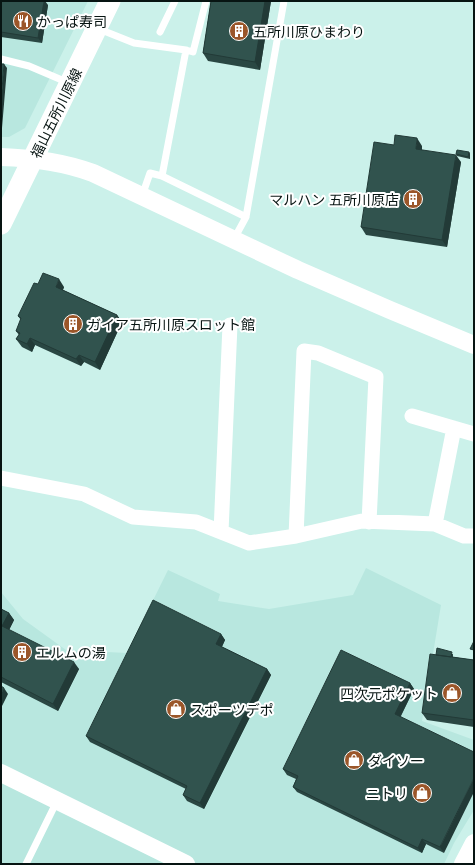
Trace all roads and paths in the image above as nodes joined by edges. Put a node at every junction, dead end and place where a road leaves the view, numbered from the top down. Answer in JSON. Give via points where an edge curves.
{"nodes":[{"id":1,"x":175,"y":1,"type":"edge"},
{"id":2,"x":206,"y":1,"type":"edge"},
{"id":3,"x":284,"y":1,"type":"edge"},
{"id":4,"x":107,"y":2,"type":"edge"},
{"id":5,"x":97,"y":28,"type":"junction"},
{"id":6,"x":160,"y":32,"type":"dead end"},
{"id":7,"x":186,"y":50,"type":"junction"},
{"id":8,"x":1,"y":59,"type":"edge"},
{"id":9,"x":71,"y":84,"type":"junction"},
{"id":10,"x":1,"y":157,"type":"edge"},
{"id":11,"x":34,"y":158,"type":"junction"},
{"id":12,"x":162,"y":176,"type":"junction"},
{"id":13,"x":142,"y":196,"type":"junction"},
{"id":14,"x":246,"y":217,"type":"junction"},
{"id":15,"x":1,"y":224,"type":"edge"},
{"id":16,"x":234,"y":239,"type":"junction"},
{"id":17,"x":230,"y":325,"type":"dead end"},
{"id":18,"x":474,"y":345,"type":"edge"},
{"id":19,"x":412,"y":416,"type":"dead end"},
{"id":20,"x":454,"y":428,"type":"junction"},
{"id":21,"x":474,"y":434,"type":"edge"},
{"id":22,"x":1,"y":478,"type":"edge"},
{"id":23,"x":369,"y":522,"type":"junction"},
{"id":24,"x":435,"y":524,"type":"junction"},
{"id":25,"x":221,"y":532,"type":"junction"},
{"id":26,"x":296,"y":536,"type":"junction"},
{"id":27,"x":474,"y":536,"type":"edge"},
{"id":28,"x":1,"y":773,"type":"edge"},
{"id":29,"x":57,"y":801,"type":"junction"},
{"id":30,"x":474,"y":843,"type":"edge"},
{"id":31,"x":175,"y":862,"type":"edge"},
{"id":32,"x":26,"y":864,"type":"edge"},
{"id":33,"x":463,"y":864,"type":"edge"}],
"edges":[{"from":1,"to":6,"type":"lane"},
{"from":2,"to":7,"type":"lane","via":[[193,52]]},
{"from":3,"to":14,"type":"lane"},
{"from":4,"to":5,"type":"main road","name":"福山五所川原線"},
{"from":5,"to":7,"type":"lane","via":[[134,43]]},
{"from":5,"to":9,"type":"main road","name":"福山五所川原線"},
{"from":7,"to":12,"type":"lane"},
{"from":8,"to":9,"type":"lane","via":[[29,66]]},
{"from":9,"to":11,"type":"main road","name":"福山五所川原線"},
{"from":10,"to":11,"type":"street"},
{"from":11,"to":13,"type":"street","via":[[76,166]]},
{"from":11,"to":15,"type":"main road","name":"福山五所川原線"},
{"from":12,"to":13,"type":"lane","via":[[150,173]]},
{"from":12,"to":14,"type":"lane"},
{"from":13,"to":16,"type":"street"},
{"from":14,"to":16,"type":"lane"},
{"from":16,"to":18,"type":"street","via":[[298,270]]},
{"from":17,"to":25,"type":"street"},
{"from":19,"to":20,"type":"street"},
{"from":20,"to":21,"type":"street"},
{"from":20,"to":24,"type":"street"},
{"from":22,"to":25,"type":"street","via":[[84,494],[133,517],[196,522]]},
{"from":23,"to":24,"type":"street"},
{"from":23,"to":26,"type":"street","via":[[362,521]]},
{"from":23,"to":26,"type":"street","via":[[376,377],[318,353],[304,351]]},
{"from":24,"to":27,"type":"street","via":[[464,536]]},
{"from":25,"to":26,"type":"street","via":[[249,543]]},
{"from":28,"to":29,"type":"street"},
{"from":29,"to":31,"type":"street"},
{"from":29,"to":32,"type":"lane"},
{"from":30,"to":33,"type":"street"}]}
